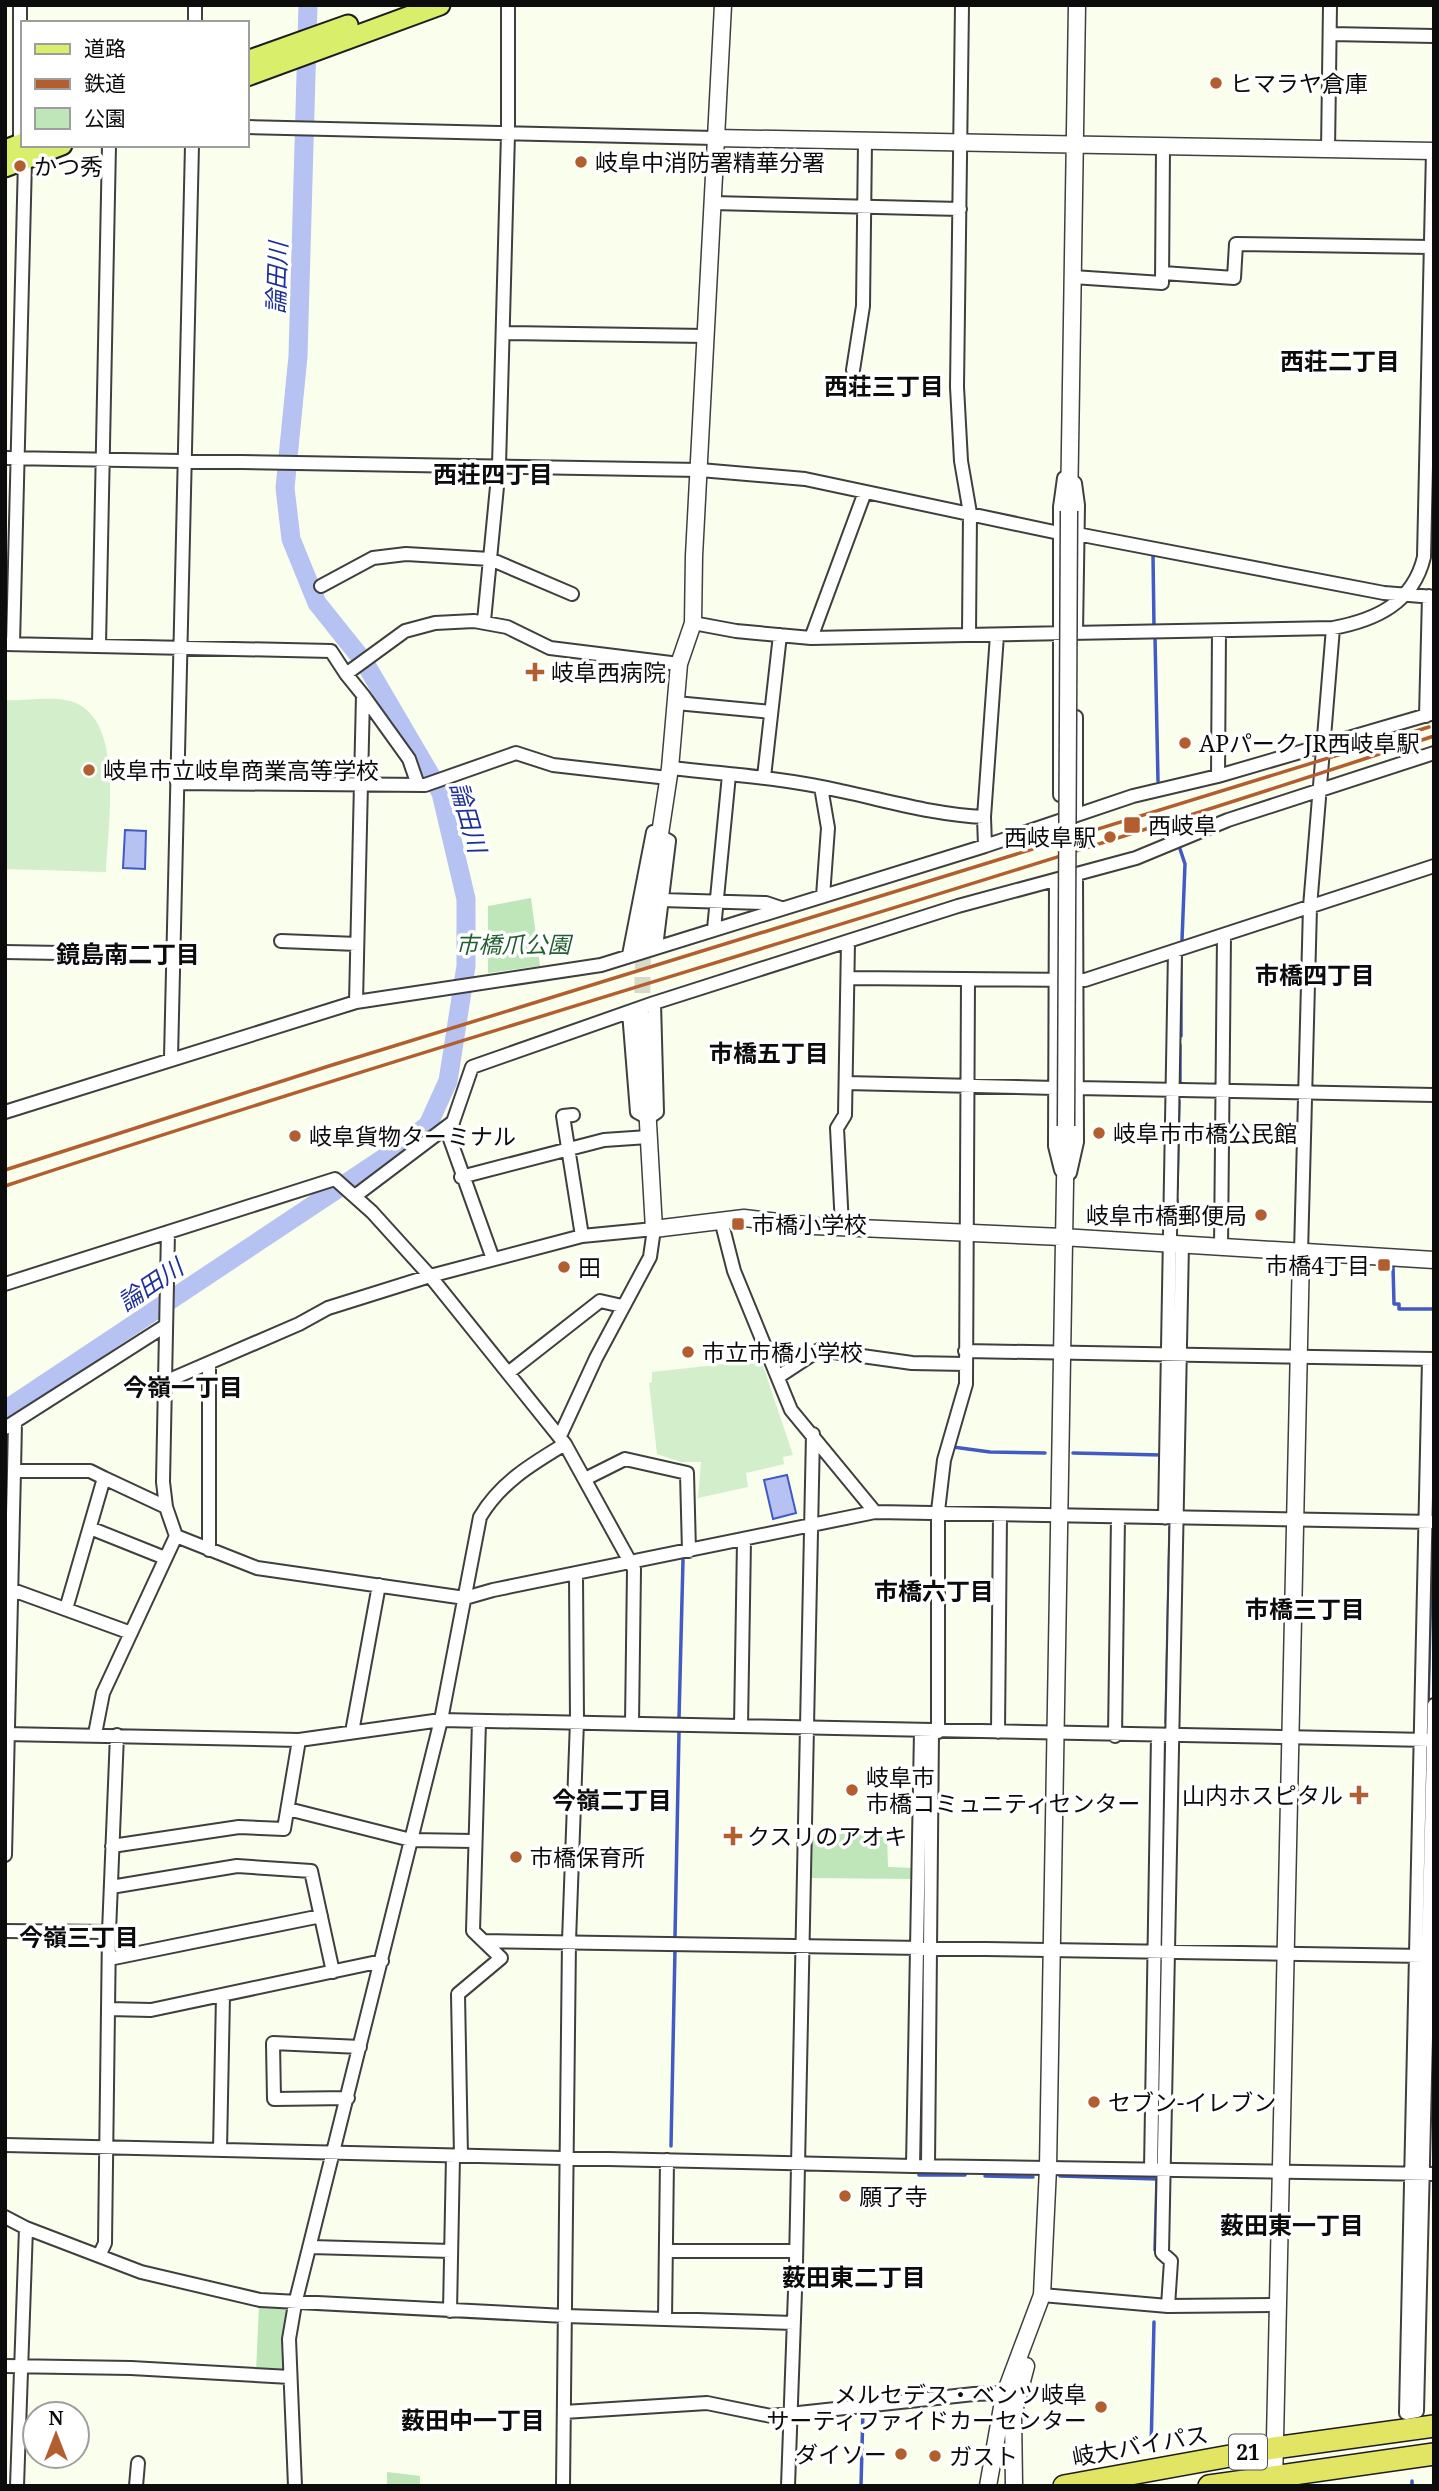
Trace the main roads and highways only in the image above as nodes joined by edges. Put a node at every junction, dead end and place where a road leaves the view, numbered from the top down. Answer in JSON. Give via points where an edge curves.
{"nodes":[{"id":1,"x":404,"y":5,"type":"edge"},
{"id":2,"x":440,"y":5,"type":"edge"},
{"id":3,"x":318,"y":42,"type":"junction"},
{"id":4,"x":292,"y":52,"type":"junction"},
{"id":5,"x":248,"y":61,"type":"edge"},
{"id":6,"x":248,"y":75,"type":"edge"},
{"id":7,"x":40,"y":147,"type":"edge"},
{"id":8,"x":18,"y":149,"type":"edge"},
{"id":9,"x":5,"y":167,"type":"edge"},
{"id":10,"x":1434,"y":2426,"type":"edge"},
{"id":11,"x":1434,"y":2454,"type":"edge"},
{"id":12,"x":1274,"y":2480,"type":"edge"},
{"id":13,"x":1064,"y":2486,"type":"edge"},
{"id":14,"x":1209,"y":2486,"type":"edge"}],
"edges":[{"from":1,"to":3,"type":"main road"},
{"from":2,"to":3,"type":"main road"},
{"from":3,"to":4,"type":"main road"},
{"from":4,"to":5,"type":"main road"},
{"from":4,"to":6,"type":"main road"},
{"from":7,"to":8,"type":"main road"},
{"from":8,"to":9,"type":"main road"},
{"from":10,"to":13,"type":"highway","name":"岐大バイパス","number":"21","via":[[1274,2448]]},
{"from":11,"to":12,"type":"highway","number":"21"},
{"from":12,"to":14,"type":"highway","number":"21"}]}
